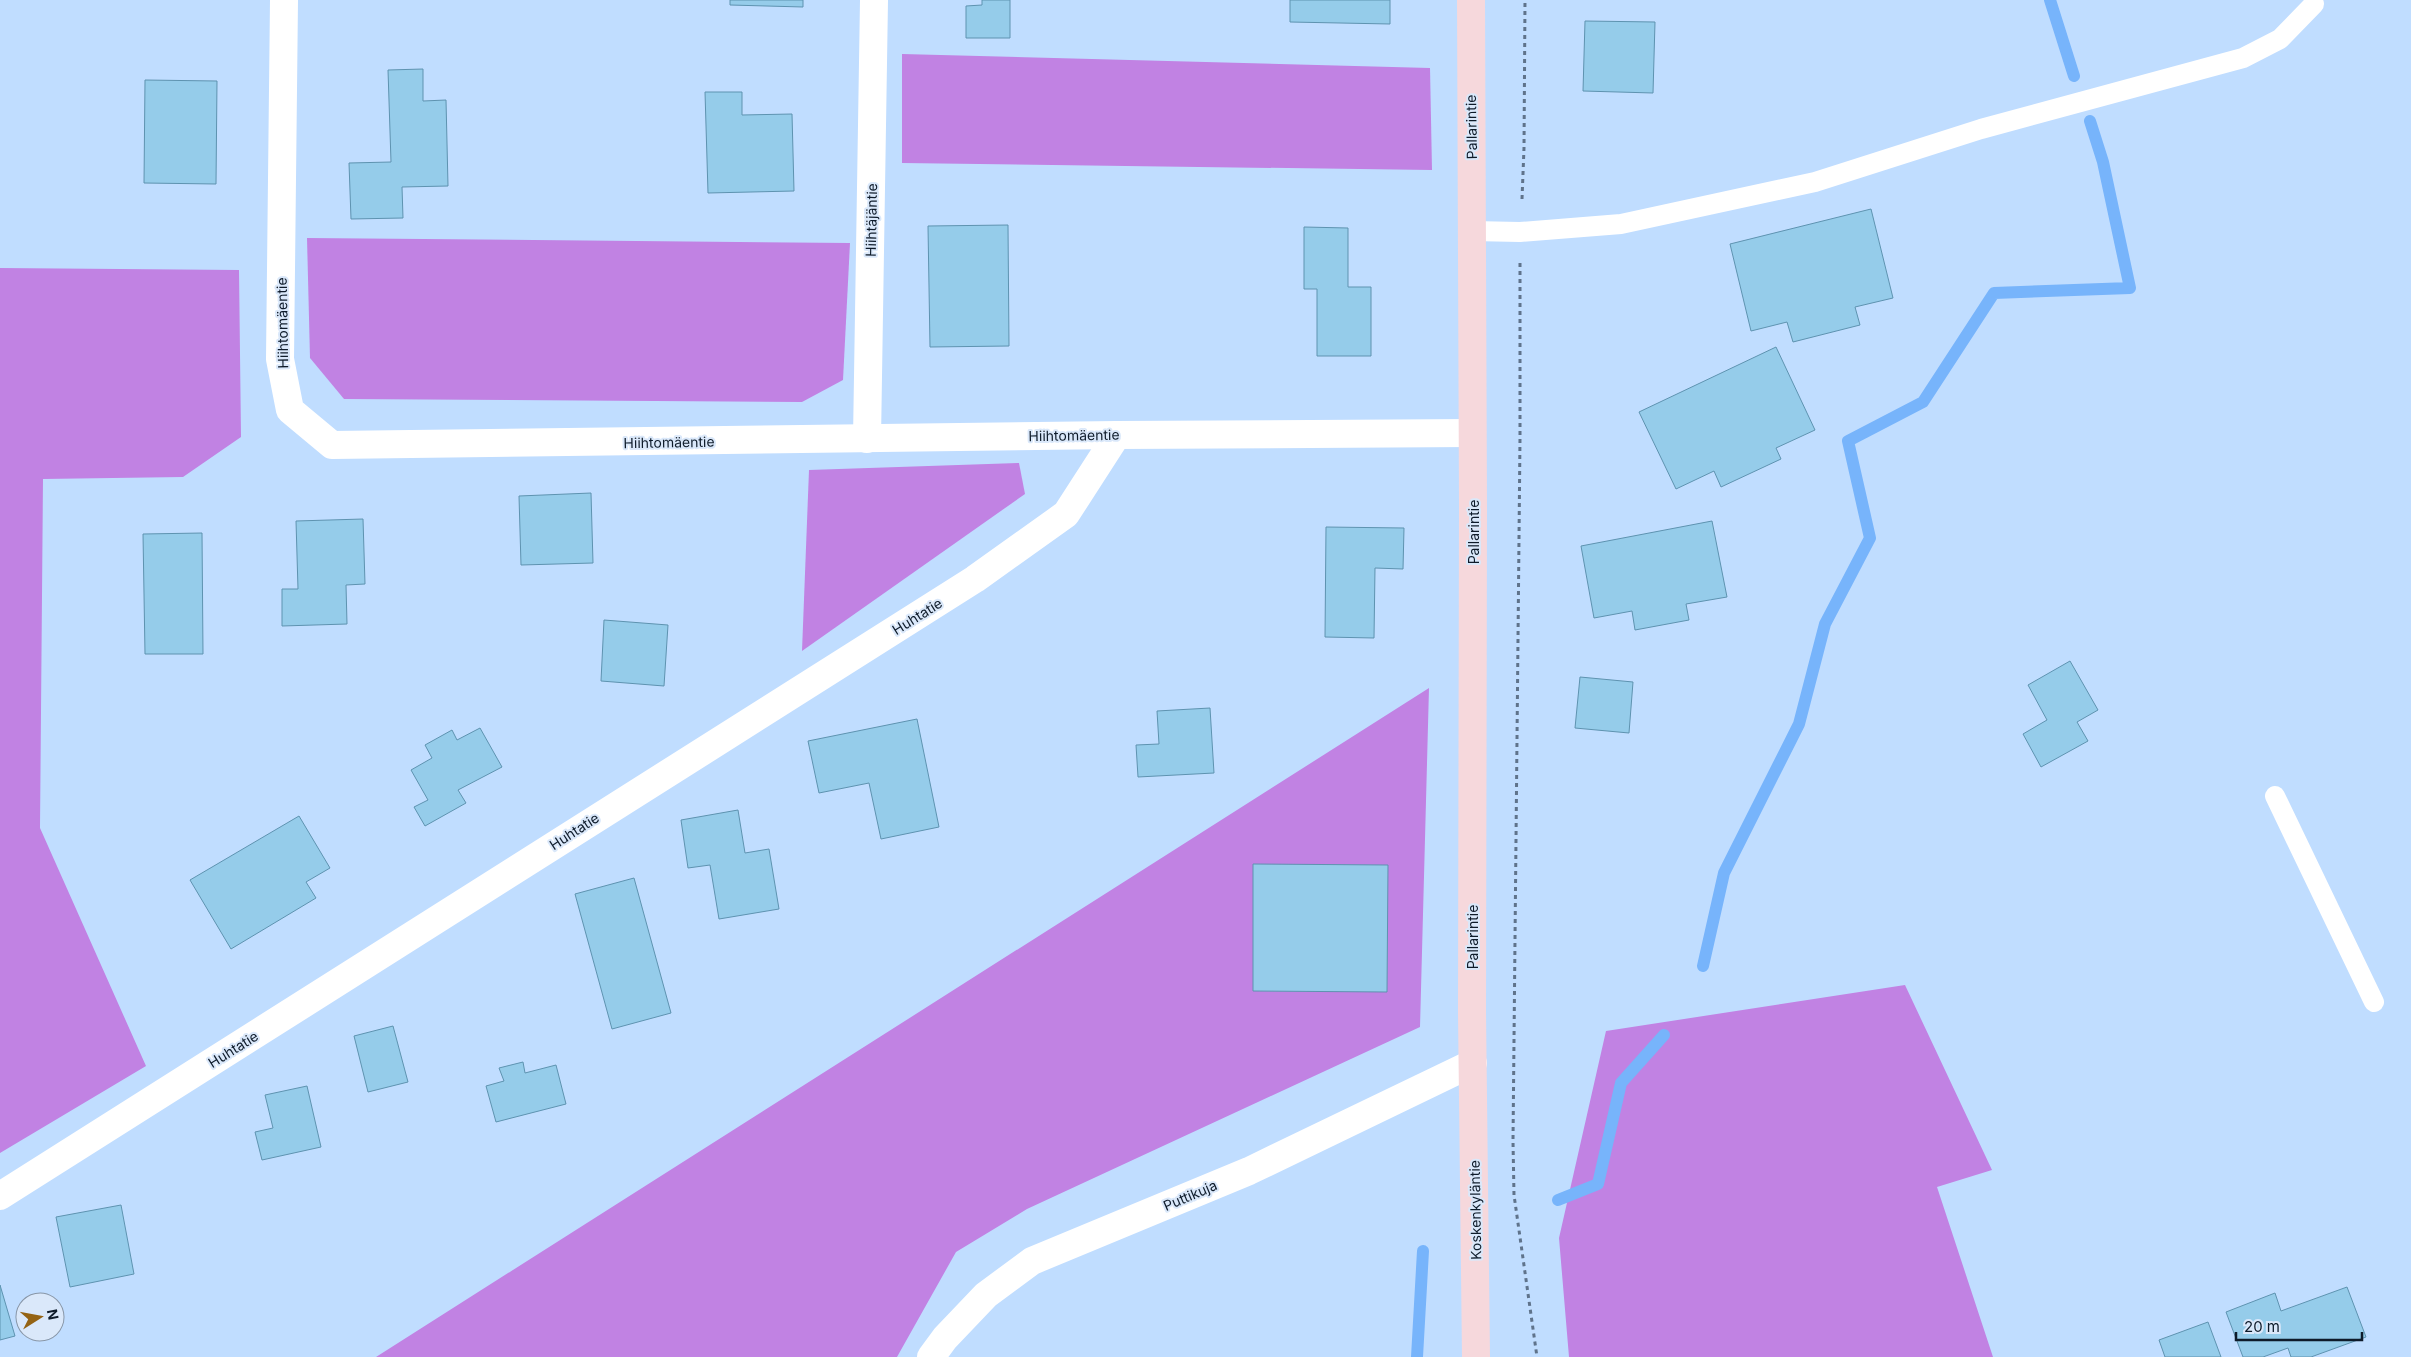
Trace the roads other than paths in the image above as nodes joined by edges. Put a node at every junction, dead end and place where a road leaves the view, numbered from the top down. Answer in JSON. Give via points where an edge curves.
{"nodes":[{"id":1,"x":284,"y":0,"type":"edge"},
{"id":2,"x":874,"y":0,"type":"edge"},
{"id":3,"x":1471,"y":0,"type":"edge"},
{"id":4,"x":2314,"y":4,"type":"dead end"},
{"id":5,"x":1472,"y":231,"type":"junction"},
{"id":6,"x":1472,"y":433,"type":"junction"},
{"id":7,"x":1117,"y":435,"type":"junction"},
{"id":8,"x":867,"y":439,"type":"junction"},
{"id":9,"x":2275,"y":796,"type":"dead end"},
{"id":10,"x":2374,"y":1002,"type":"dead end"},
{"id":11,"x":1473,"y":1063,"type":"junction"},
{"id":12,"x":0,"y":1196,"type":"edge"},
{"id":13,"x":931,"y":1357,"type":"edge"},
{"id":14,"x":1476,"y":1357,"type":"edge"}],
"edges":[{"from":1,"to":8,"type":"street","name":"Hiihtomäentie","via":[[280,359],[290,410],[332,445]]},
{"from":2,"to":8,"type":"street","name":"Hiihtäjäntie"},
{"from":3,"to":5,"type":"street","name":"Pallarintie"},
{"from":4,"to":5,"type":"lane","via":[[2280,40],[2243,58],[1981,129],[1815,182],[1621,224],[1520,232]]},
{"from":5,"to":6,"type":"street","name":"Pallarintie"},
{"from":6,"to":7,"type":"street","name":"Hiihtomäentie"},
{"from":6,"to":11,"type":"street","name":"Pallarintie"},
{"from":7,"to":8,"type":"street","name":"Hiihtomäentie"},
{"from":7,"to":12,"type":"street","name":"Huhtatie","via":[[1066,514],[975,579]]},
{"from":9,"to":10,"type":"lane"},
{"from":11,"to":13,"type":"street","name":"Puttikuja","via":[[1249,1171],[1032,1261],[986,1295]]},
{"from":11,"to":14,"type":"street","name":"Koskenkyläntie"}]}
